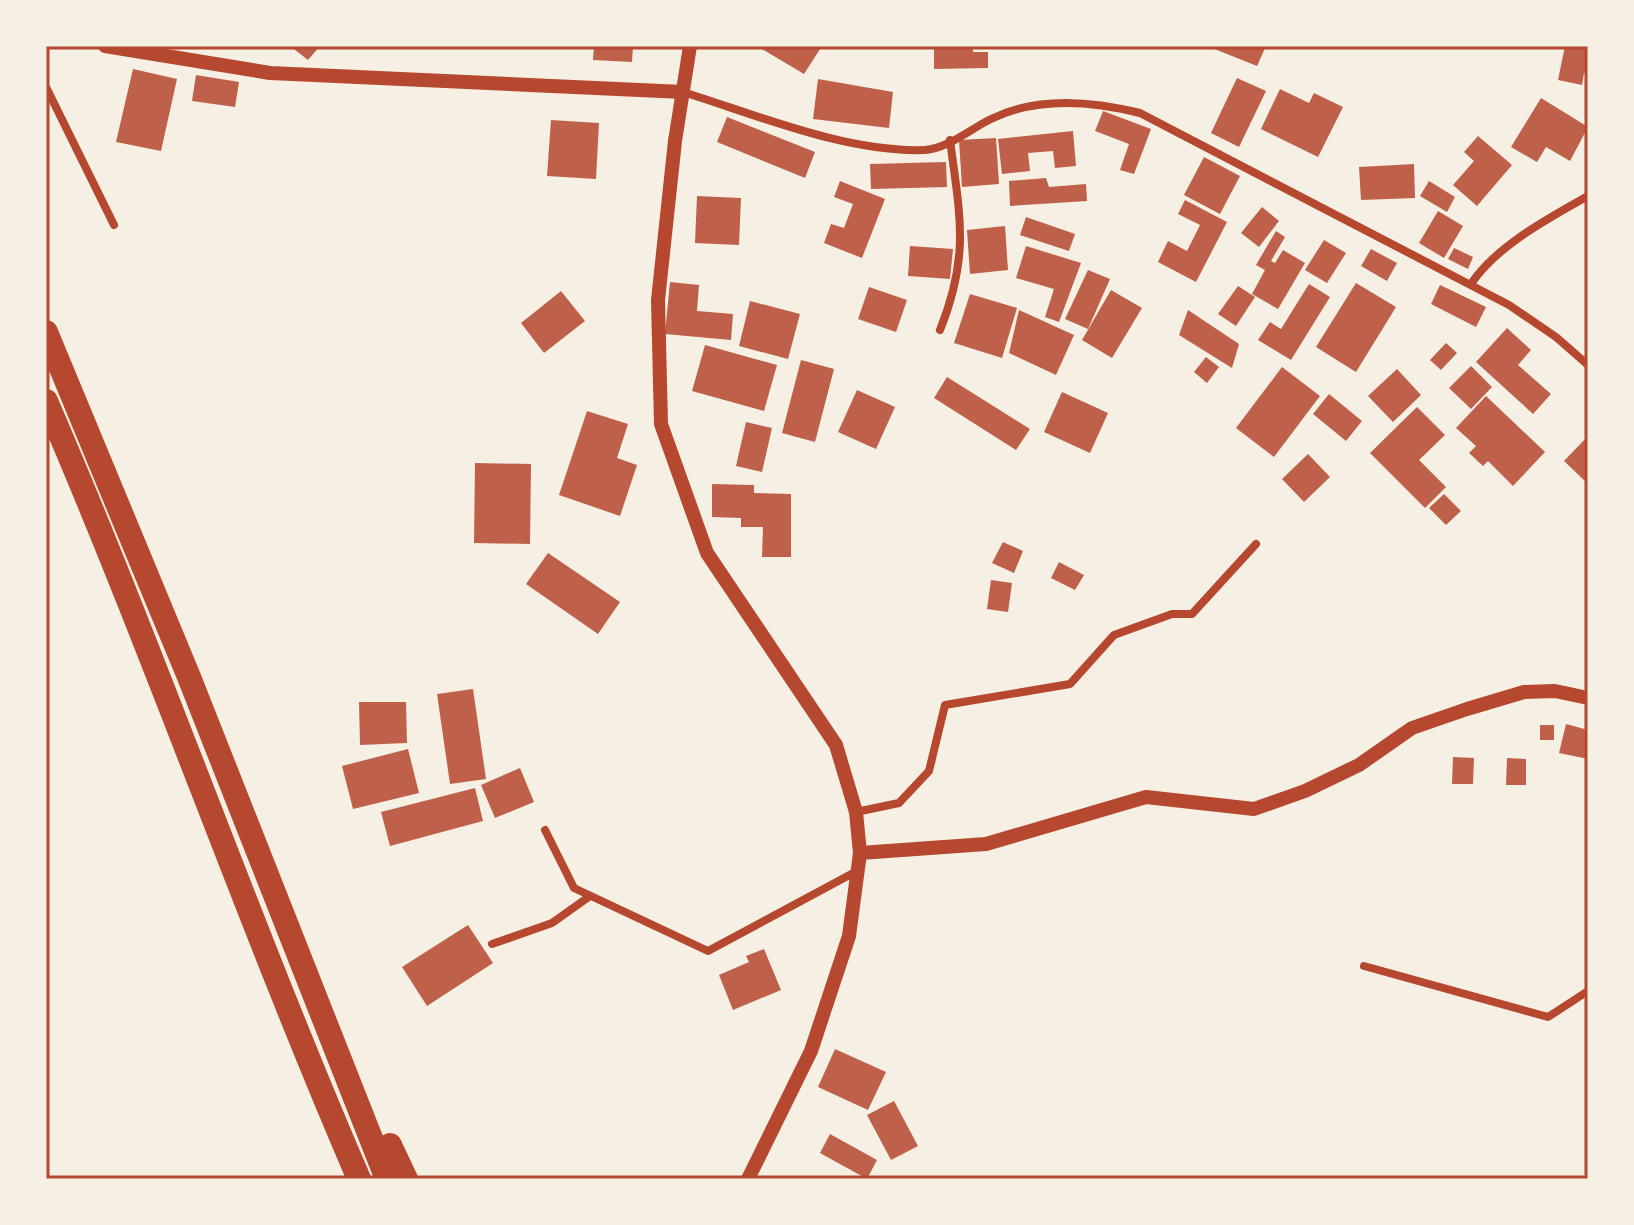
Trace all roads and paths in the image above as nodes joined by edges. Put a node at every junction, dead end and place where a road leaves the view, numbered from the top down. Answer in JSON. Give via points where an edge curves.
{"nodes":[{"id":1,"x":105,"y":46,"type":"edge"},
{"id":2,"x":690,"y":46,"type":"edge"},
{"id":3,"x":46,"y":87,"type":"edge"},
{"id":4,"x":683,"y":92,"type":"junction"},
{"id":5,"x":950,"y":140,"type":"junction"},
{"id":6,"x":1588,"y":196,"type":"edge"},
{"id":7,"x":114,"y":225,"type":"dead end"},
{"id":8,"x":1471,"y":284,"type":"junction"},
{"id":9,"x":940,"y":330,"type":"dead end"},
{"id":10,"x":46,"y":332,"type":"edge"},
{"id":11,"x":1588,"y":365,"type":"edge"},
{"id":12,"x":46,"y":401,"type":"edge"},
{"id":13,"x":1256,"y":544,"type":"dead end"},
{"id":14,"x":1588,"y":698,"type":"edge"},
{"id":15,"x":856,"y":812,"type":"junction"},
{"id":16,"x":545,"y":830,"type":"dead end"},
{"id":17,"x":860,"y":853,"type":"junction"},
{"id":18,"x":858,"y":871,"type":"junction"},
{"id":19,"x":590,"y":896,"type":"junction"},
{"id":20,"x":492,"y":944,"type":"dead end"},
{"id":21,"x":1364,"y":966,"type":"dead end"},
{"id":22,"x":1588,"y":991,"type":"edge"},
{"id":23,"x":314,"y":992,"type":"junction"},
{"id":24,"x":283,"y":1004,"type":"junction"},
{"id":25,"x":344,"y":1179,"type":"edge"},
{"id":26,"x":359,"y":1179,"type":"edge"},
{"id":27,"x":387,"y":1179,"type":"edge"},
{"id":28,"x":406,"y":1179,"type":"edge"},
{"id":29,"x":748,"y":1179,"type":"edge"}],
"edges":[{"from":1,"to":4,"type":"street","via":[[270,73]]},
{"from":2,"to":4,"type":"street"},
{"from":3,"to":7,"type":"street"},
{"from":4,"to":5,"type":"street","via":[[880,149],[929,150]]},
{"from":4,"to":15,"type":"street","via":[[658,300],[661,424],[707,553],[836,745]]},
{"from":5,"to":8,"type":"street","via":[[1031,105],[1086,103],[1140,113]]},
{"from":5,"to":9,"type":"street","via":[[962,232],[957,287]]},
{"from":6,"to":8,"type":"street","via":[[1498,255]]},
{"from":8,"to":11,"type":"street","via":[[1556,337]]},
{"from":10,"to":23,"type":"highway"},
{"from":12,"to":24,"type":"highway","via":[[163,687]]},
{"from":13,"to":15,"type":"street","via":[[1192,614],[1172,614],[1114,635],[1070,684],[945,705],[929,771],[899,803]]},
{"from":14,"to":17,"type":"street","via":[[1524,692],[1467,709],[1412,728],[1359,765],[1254,809],[1146,797],[986,844]]},
{"from":15,"to":17,"type":"street"},
{"from":16,"to":19,"type":"street","via":[[574,888]]},
{"from":17,"to":18,"type":"street"},
{"from":18,"to":19,"type":"street","via":[[708,951]]},
{"from":18,"to":29,"type":"street","via":[[849,936],[811,1051]]},
{"from":19,"to":20,"type":"street","via":[[552,923]]},
{"from":21,"to":22,"type":"street","via":[[1548,1017]]},
{"from":23,"to":27,"type":"highway"},
{"from":23,"to":28,"type":"highway"},
{"from":24,"to":25,"type":"highway"},
{"from":24,"to":26,"type":"highway"}]}
